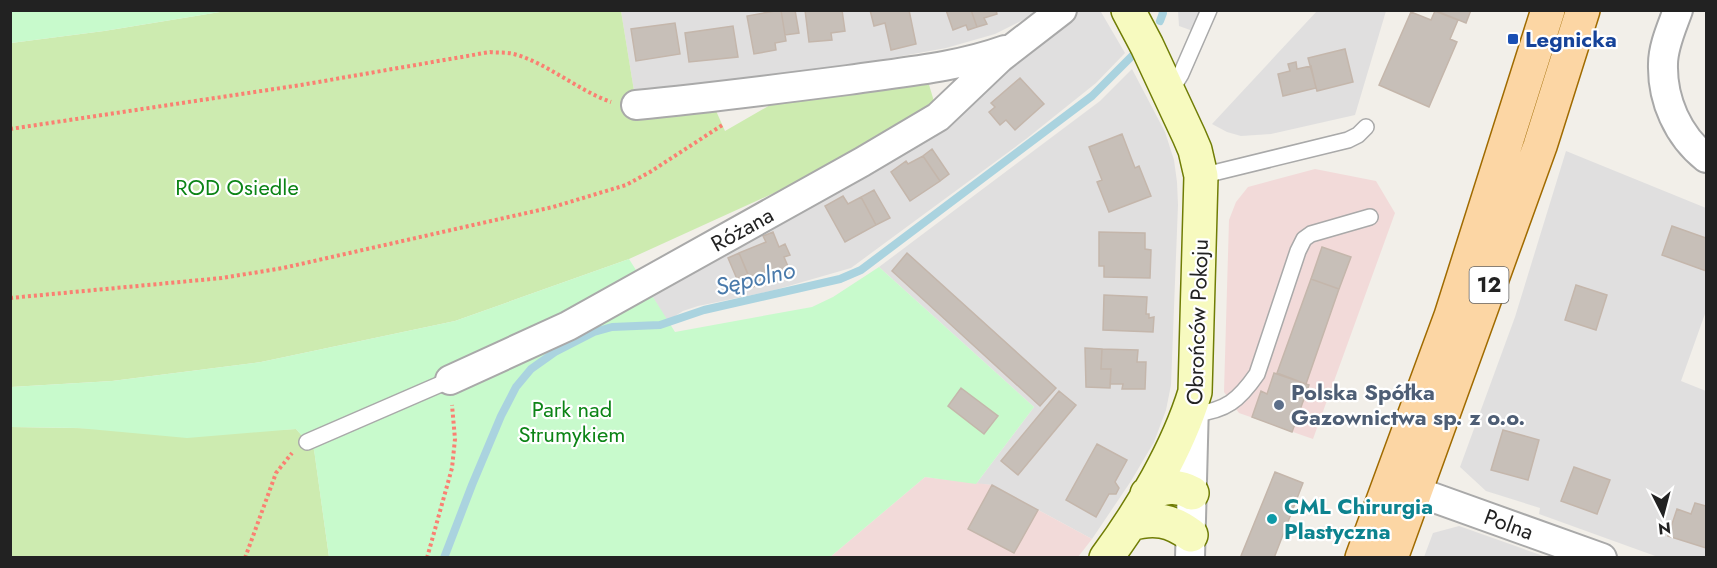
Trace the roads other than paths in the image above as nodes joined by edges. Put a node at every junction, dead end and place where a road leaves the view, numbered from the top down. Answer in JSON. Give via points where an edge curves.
{"nodes":[{"id":1,"x":1062,"y":10,"type":"edge"},
{"id":2,"x":1128,"y":10,"type":"edge"},
{"id":3,"x":1209,"y":10,"type":"edge"},
{"id":4,"x":1548,"y":10,"type":"edge"},
{"id":5,"x":1583,"y":10,"type":"edge"},
{"id":6,"x":1678,"y":10,"type":"edge"},
{"id":7,"x":1013,"y":47,"type":"junction"},
{"id":8,"x":1170,"y":92,"type":"junction"},
{"id":9,"x":636,"y":105,"type":"road end"},
{"id":10,"x":1366,"y":127,"type":"dead end"},
{"id":11,"x":1707,"y":158,"type":"edge"},
{"id":12,"x":1201,"y":176,"type":"junction"},
{"id":13,"x":1370,"y":217,"type":"dead end"},
{"id":14,"x":450,"y":380,"type":"joint"},
{"id":15,"x":1194,"y":403,"type":"junction"},
{"id":16,"x":307,"y":442,"type":"road end"},
{"id":17,"x":1415,"y":491,"type":"junction"},
{"id":18,"x":1147,"y":494,"type":"junction"},
{"id":19,"x":1192,"y":494,"type":"junction"},
{"id":20,"x":1130,"y":524,"type":"junction"},
{"id":21,"x":1191,"y":546,"type":"edge"},
{"id":22,"x":1106,"y":558,"type":"edge"},
{"id":23,"x":1362,"y":558,"type":"edge"},
{"id":24,"x":1391,"y":558,"type":"edge"},
{"id":25,"x":1602,"y":558,"type":"edge"}],
"edges":[{"from":1,"to":7,"type":"street","name":"Różana"},
{"from":2,"to":8,"type":"street","name":"Obrońców Pokoju"},
{"from":3,"to":8,"type":"lane"},
{"from":4,"to":23,"type":"main road","number":"12","via":[[1451,316]]},
{"from":5,"to":17,"type":"main road","number":"12","via":[[1540,146]]},
{"from":6,"to":11,"type":"street","via":[[1663,64],[1666,99],[1680,130]]},
{"from":7,"to":9,"type":"street","name":"Różana","via":[[963,63],[899,73]]},
{"from":7,"to":14,"type":"street","name":"Różana","via":[[938,117],[568,326]]},
{"from":8,"to":12,"type":"street","name":"Obrońców Pokoju","via":[[1195,150]]},
{"from":10,"to":12,"type":"lane","via":[[1348,140]]},
{"from":12,"to":15,"type":"street","name":"Obrońców Pokoju"},
{"from":13,"to":15,"type":"lane","via":[[1304,239],[1257,374],[1246,390],[1224,408],[1211,412]]},
{"from":14,"to":16,"type":"lane"},
{"from":15,"to":18,"type":"street"},
{"from":15,"to":19,"type":"street","name":"Obrońców Pokoju"},
{"from":17,"to":24,"type":"main road","number":"12"},
{"from":17,"to":25,"type":"street","name":"Polna"},
{"from":18,"to":19,"type":"street","via":[[1169,487]]},
{"from":18,"to":20,"type":"street"},
{"from":19,"to":21,"type":"street","name":"Obrońców Pokoju"},
{"from":20,"to":21,"type":"street","via":[[1153,519],[1167,521],[1178,525]]},
{"from":20,"to":22,"type":"street"}]}
